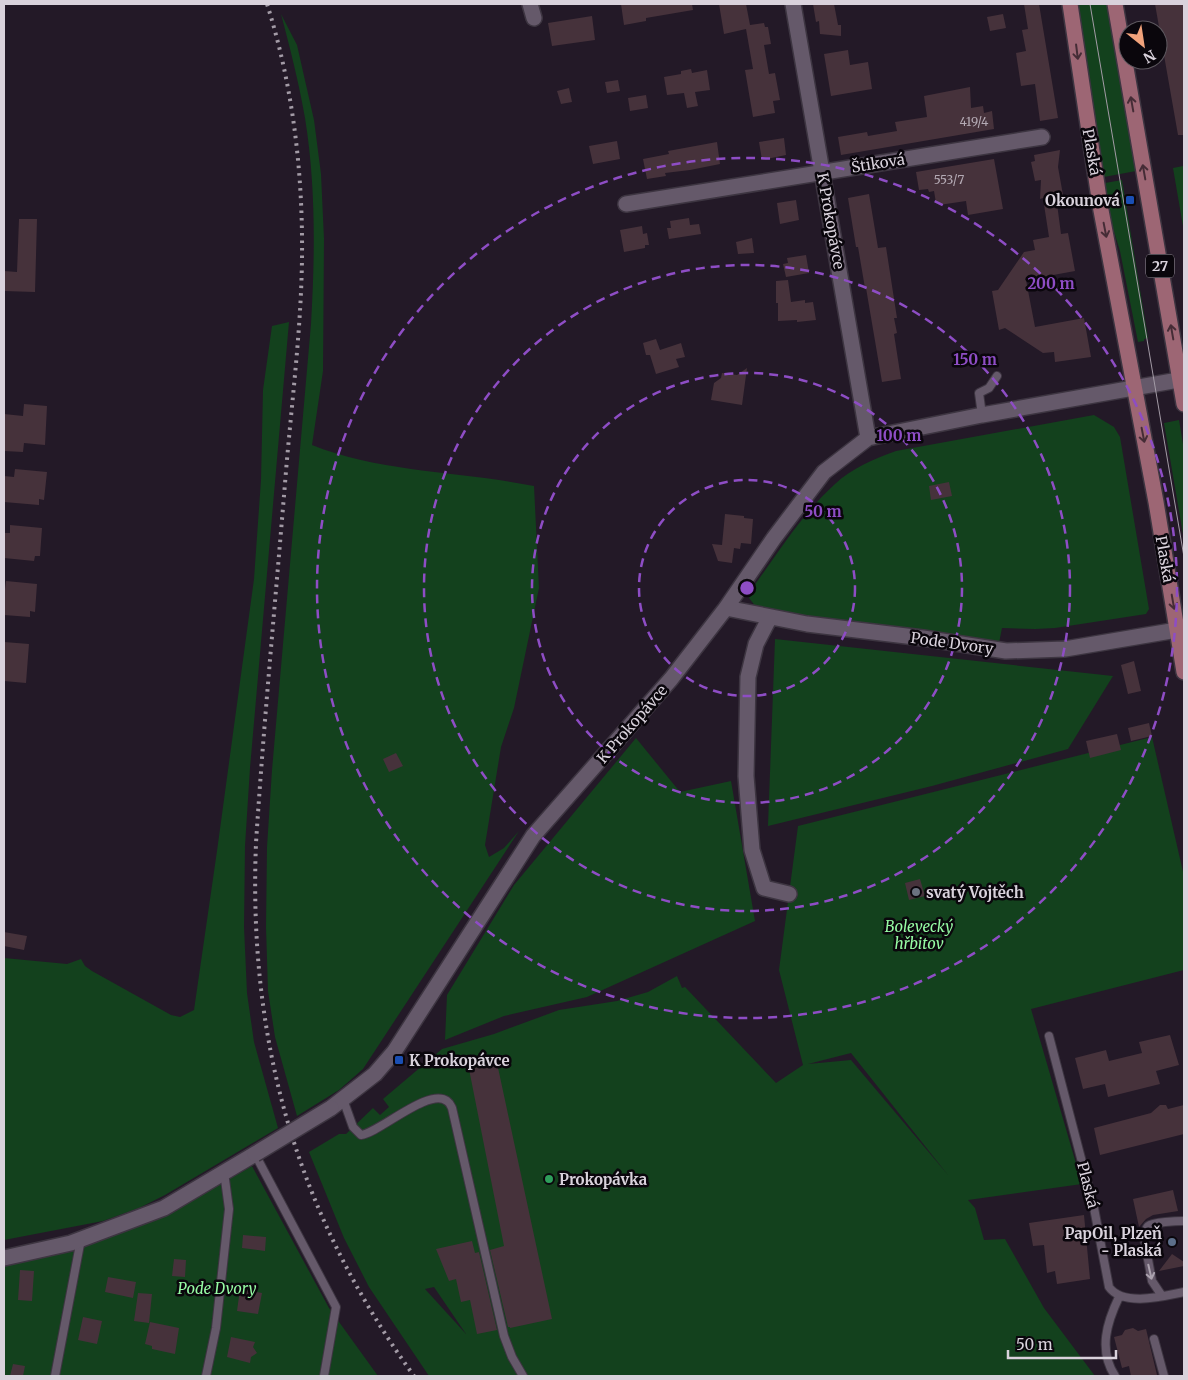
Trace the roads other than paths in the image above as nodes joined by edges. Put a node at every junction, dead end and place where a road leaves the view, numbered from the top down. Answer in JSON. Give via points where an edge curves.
{"nodes":[{"id":1,"x":794,"y":4,"type":"edge"},
{"id":2,"x":1070,"y":4,"type":"edge"},
{"id":3,"x":1115,"y":4,"type":"edge"},
{"id":4,"x":1042,"y":137,"type":"dead end"},
{"id":5,"x":822,"y":172,"type":"junction"},
{"id":6,"x":626,"y":204,"type":"dead end"},
{"id":7,"x":998,"y":376,"type":"dead end"},
{"id":8,"x":1182,"y":380,"type":"edge"},
{"id":9,"x":1134,"y":388,"type":"junction"},
{"id":10,"x":1184,"y":404,"type":"edge"},
{"id":11,"x":982,"y":416,"type":"junction"},
{"id":12,"x":868,"y":438,"type":"junction"},
{"id":13,"x":726,"y":608,"type":"junction"},
{"id":14,"x":770,"y":617,"type":"junction"},
{"id":15,"x":1177,"y":630,"type":"junction"},
{"id":16,"x":1184,"y":672,"type":"edge"},
{"id":17,"x":789,"y":894,"type":"dead end"},
{"id":18,"x":1049,"y":1036,"type":"dead end"},
{"id":19,"x":337,"y":1104,"type":"junction"},
{"id":20,"x":257,"y":1158,"type":"junction"},
{"id":21,"x":224,"y":1172,"type":"junction"},
{"id":22,"x":1184,"y":1221,"type":"edge"},
{"id":23,"x":81,"y":1239,"type":"junction"},
{"id":24,"x":4,"y":1258,"type":"edge"},
{"id":25,"x":1184,"y":1292,"type":"edge"},
{"id":26,"x":1119,"y":1296,"type":"junction"},
{"id":27,"x":1162,"y":1296,"type":"junction"},
{"id":28,"x":1154,"y":1338,"type":"dead end"},
{"id":29,"x":54,"y":1376,"type":"edge"},
{"id":30,"x":206,"y":1376,"type":"edge"},
{"id":31,"x":324,"y":1376,"type":"edge"},
{"id":32,"x":522,"y":1376,"type":"edge"},
{"id":33,"x":1115,"y":1376,"type":"edge"},
{"id":34,"x":1164,"y":1376,"type":"edge"}],
"edges":[{"from":1,"to":5,"type":"street","name":"K Prokopávce"},
{"from":2,"to":9,"type":"main road","name":"Plaská","one_way":true,"via":[[1100,205]]},
{"from":8,"to":3,"type":"main road","number":"27","one_way":true},
{"from":4,"to":5,"type":"street","name":"Štiková"},
{"from":5,"to":6,"type":"street","name":"Štiková"},
{"from":5,"to":12,"type":"street","name":"K Prokopávce"},
{"from":7,"to":11,"type":"lane","via":[[989,388],[979,393]]},
{"from":8,"to":9,"type":"street"},
{"from":8,"to":10,"type":"main road","number":"27"},
{"from":9,"to":11,"type":"street","name":"K Prokopávce"},
{"from":9,"to":15,"type":"main road","name":"Plaská","one_way":true},
{"from":11,"to":12,"type":"street","name":"K Prokopávce"},
{"from":12,"to":13,"type":"street","name":"K Prokopávce","via":[[824,472]]},
{"from":13,"to":14,"type":"street","name":"Pode Dvory"},
{"from":13,"to":19,"type":"street","name":"K Prokopávce","via":[[671,680],[533,836],[394,1052],[375,1074]]},
{"from":14,"to":15,"type":"street","name":"Pode Dvory","via":[[1006,651],[1065,649]]},
{"from":14,"to":17,"type":"street","via":[[756,644],[748,677],[746,776],[752,850],[764,888]]},
{"from":15,"to":16,"type":"main road","name":"Plaská"},
{"from":18,"to":26,"type":"lane","name":"Plaská","via":[[1092,1200],[1107,1281],[1113,1293]]},
{"from":19,"to":20,"type":"street","name":"K Prokopávce","bridge":true},
{"from":19,"to":32,"type":"lane","via":[[361,1135],[408,1108],[432,1100],[448,1101],[504,1336]]},
{"from":20,"to":21,"type":"street","name":"K Prokopávce"},
{"from":20,"to":31,"type":"lane","via":[[336,1307]]},
{"from":21,"to":23,"type":"street","name":"K Prokopávce","via":[[164,1208]]},
{"from":21,"to":30,"type":"lane","via":[[229,1209],[216,1328]]},
{"from":22,"to":27,"type":"lane","one_way":true,"via":[[1153,1224],[1145,1231],[1152,1281]]},
{"from":23,"to":24,"type":"street","name":"K Prokopávce"},
{"from":23,"to":29,"type":"lane"},
{"from":25,"to":27,"type":"lane"},
{"from":26,"to":27,"type":"lane"},
{"from":26,"to":33,"type":"lane","via":[[1106,1330],[1108,1360]]},
{"from":28,"to":34,"type":"lane"}]}
